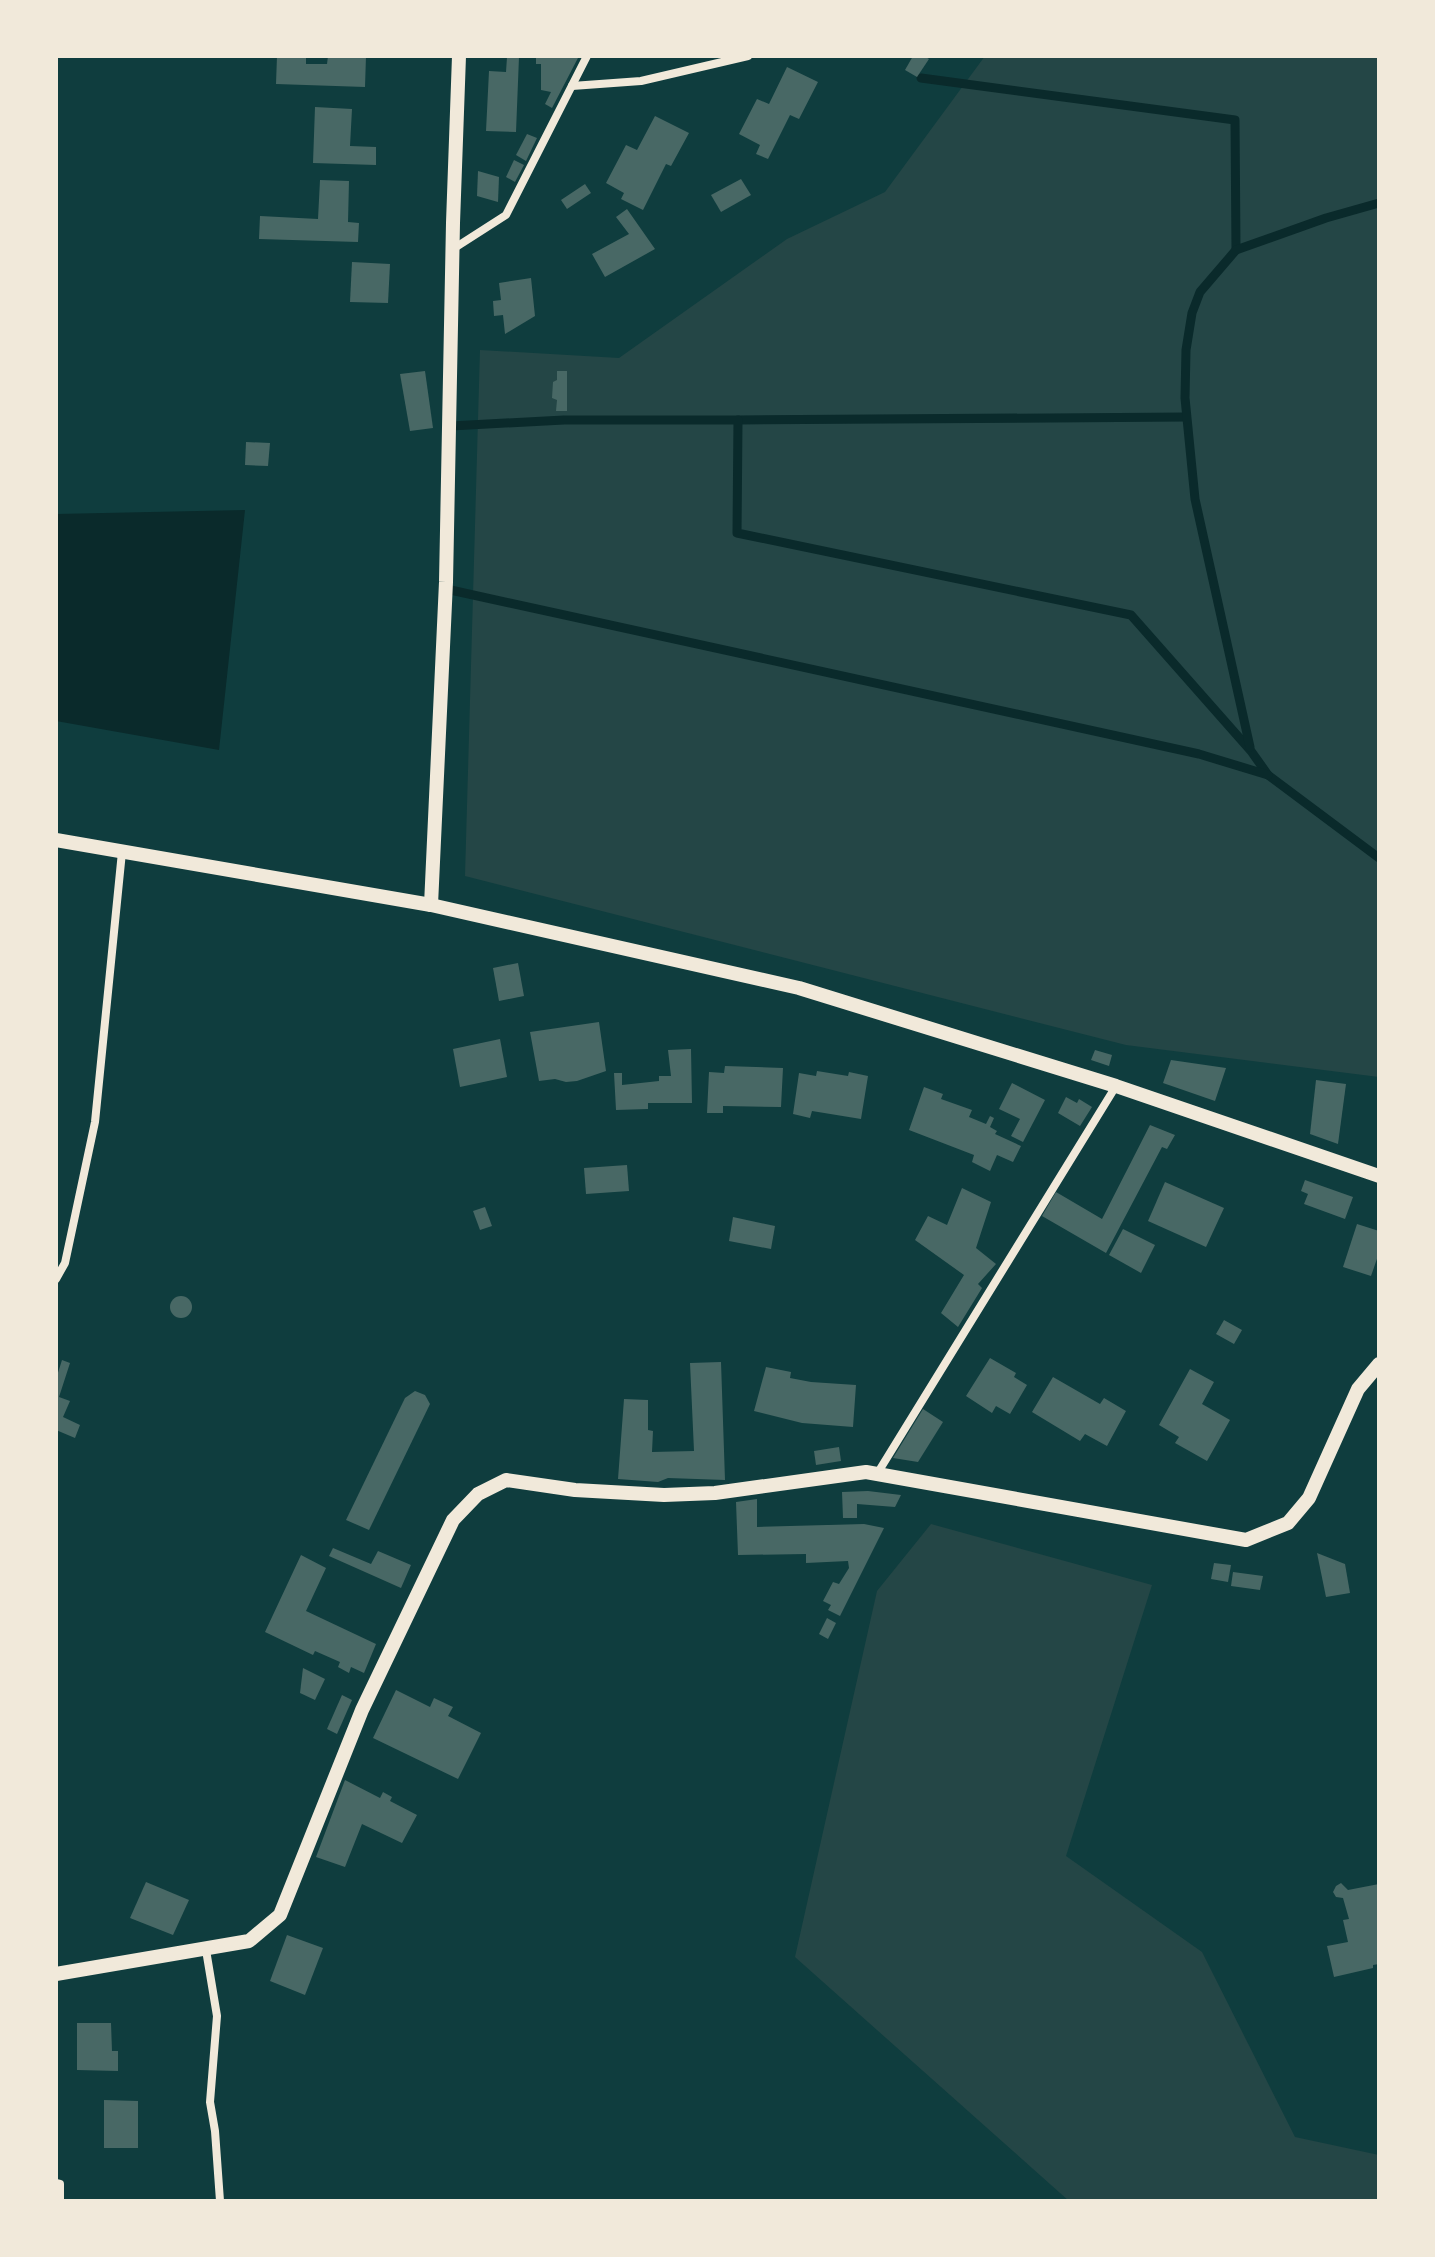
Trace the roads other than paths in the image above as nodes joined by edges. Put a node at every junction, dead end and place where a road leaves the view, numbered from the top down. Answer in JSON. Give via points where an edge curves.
{"nodes":[{"id":1,"x":459,"y":56,"type":"edge"},
{"id":2,"x":587,"y":56,"type":"edge"},
{"id":3,"x":748,"y":56,"type":"edge"},
{"id":4,"x":572,"y":86,"type":"junction"},
{"id":5,"x":453,"y":250,"type":"junction"},
{"id":6,"x":56,"y":840,"type":"edge"},
{"id":7,"x":122,"y":852,"type":"junction"},
{"id":8,"x":431,"y":905,"type":"junction"},
{"id":9,"x":1116,"y":1086,"type":"junction"},
{"id":10,"x":1379,"y":1176,"type":"edge"},
{"id":11,"x":60,"y":1262,"type":"edge"},
{"id":12,"x":56,"y":1279,"type":"edge"},
{"id":13,"x":1379,"y":1364,"type":"edge"},
{"id":14,"x":877,"y":1474,"type":"junction"},
{"id":15,"x":206,"y":1950,"type":"junction"},
{"id":16,"x":56,"y":1974,"type":"edge"},
{"id":17,"x":56,"y":2183,"type":"edge"},
{"id":18,"x":60,"y":2201,"type":"edge"},
{"id":19,"x":220,"y":2201,"type":"edge"}],
"edges":[{"from":1,"to":5,"type":"street"},
{"from":2,"to":4,"type":"street"},
{"from":3,"to":4,"type":"street","via":[[641,81]]},
{"from":4,"to":5,"type":"street","via":[[506,215]]},
{"from":5,"to":8,"type":"street","via":[[446,589]]},
{"from":6,"to":7,"type":"street"},
{"from":7,"to":8,"type":"street"},
{"from":7,"to":11,"type":"street","via":[[95,1122]]},
{"from":8,"to":9,"type":"street","via":[[799,988]]},
{"from":9,"to":10,"type":"street"},
{"from":9,"to":14,"type":"street"},
{"from":11,"to":12,"type":"street"},
{"from":13,"to":14,"type":"street","via":[[1358,1389],[1309,1498],[1288,1523],[1246,1540]]},
{"from":14,"to":15,"type":"street","via":[[664,1495],[506,1480],[478,1494],[453,1520],[416,1592],[280,1915],[249,1941]]},
{"from":15,"to":16,"type":"street"},
{"from":15,"to":19,"type":"street","via":[[217,2016],[210,2102]]},
{"from":17,"to":18,"type":"street"}]}
